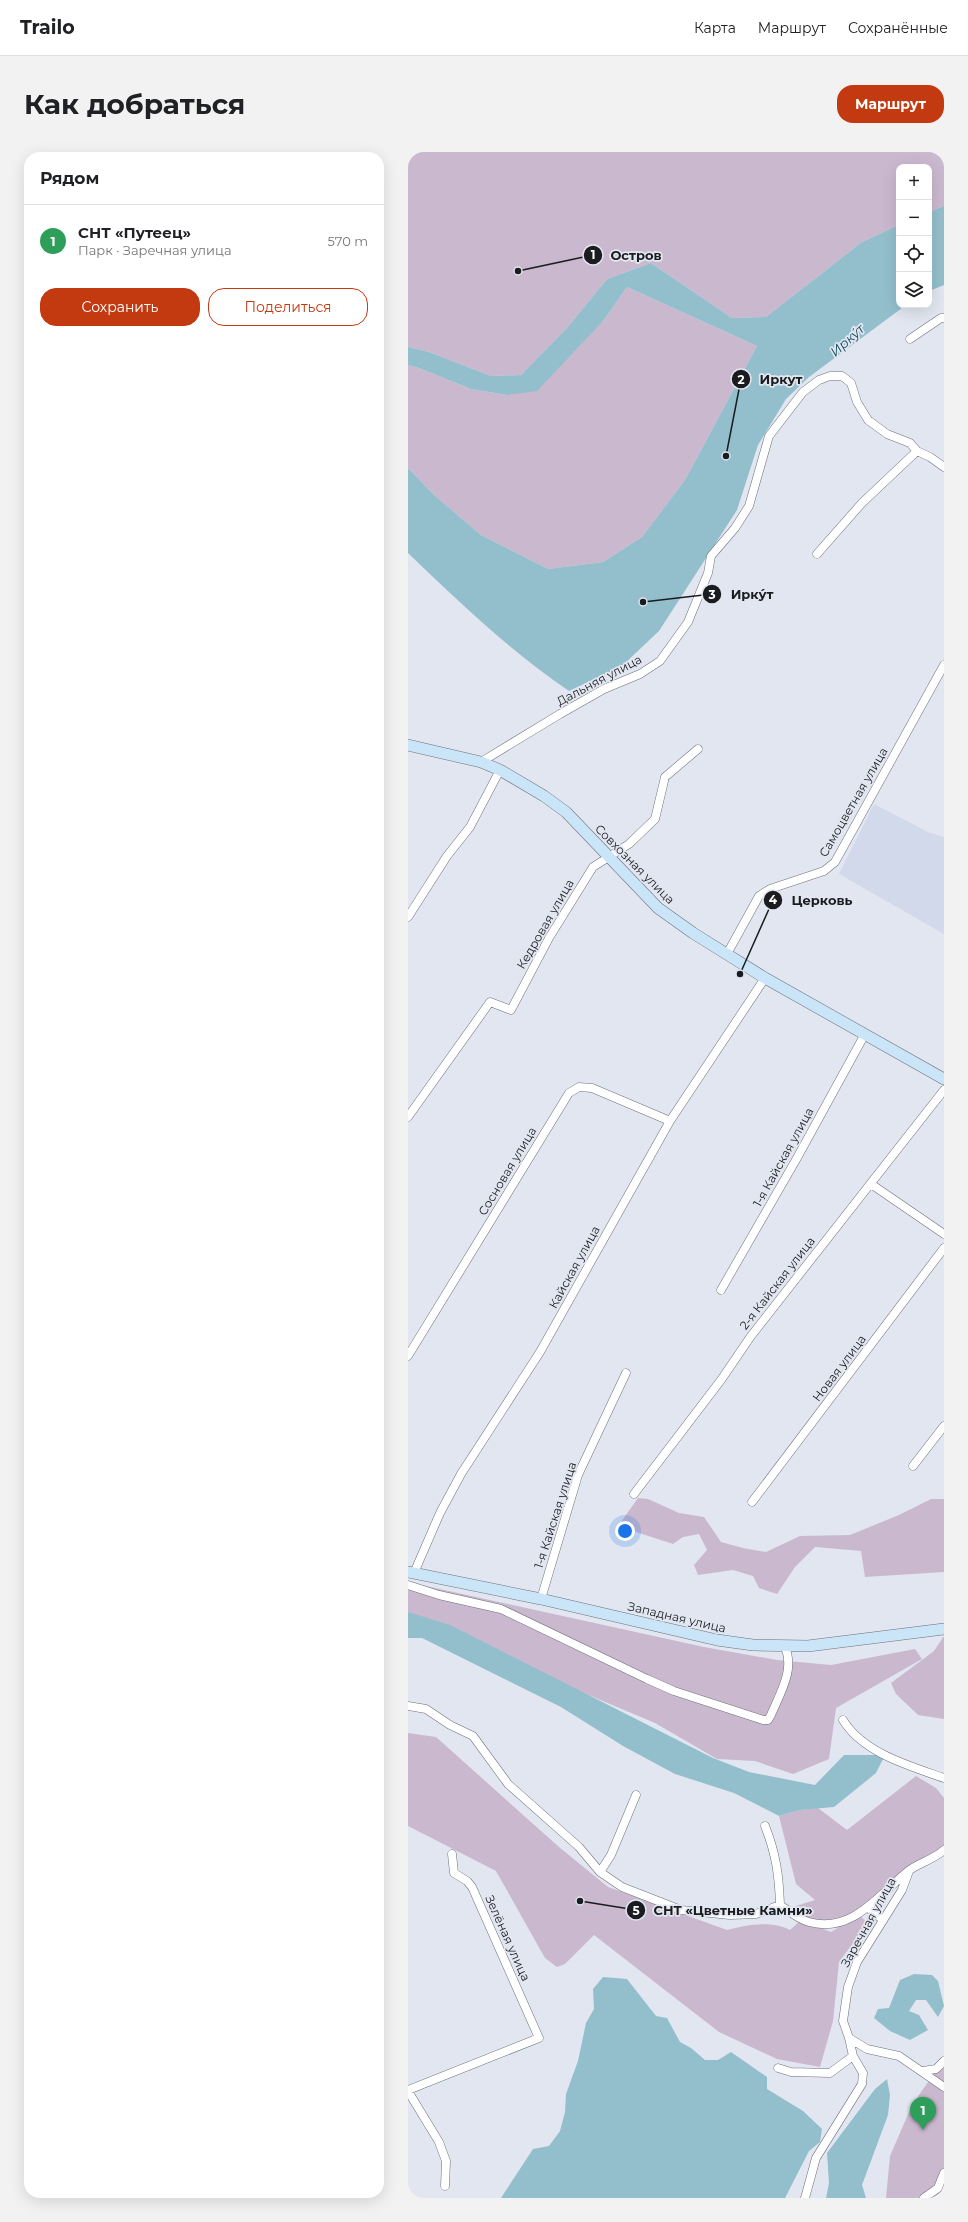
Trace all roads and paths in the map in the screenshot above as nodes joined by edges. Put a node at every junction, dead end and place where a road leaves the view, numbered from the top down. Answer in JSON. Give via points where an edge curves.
{"nodes":[{"id":1,"x":944,"y":318,"type":"edge"},
{"id":2,"x":910,"y":339,"type":"dead end"},
{"id":3,"x":917,"y":451,"type":"junction"},
{"id":4,"x":944,"y":467,"type":"edge"},
{"id":5,"x":817,"y":554,"type":"dead end"},
{"id":6,"x":944,"y":665,"type":"edge"},
{"id":7,"x":408,"y":745,"type":"edge"},
{"id":8,"x":698,"y":749,"type":"dead end"},
{"id":9,"x":481,"y":762,"type":"junction"},
{"id":10,"x":500,"y":770,"type":"junction"},
{"id":11,"x":608,"y":857,"type":"junction"},
{"id":12,"x":408,"y":917,"type":"edge"},
{"id":13,"x":727,"y":954,"type":"junction"},
{"id":14,"x":765,"y":978,"type":"junction"},
{"id":15,"x":864,"y":1034,"type":"junction"},
{"id":16,"x":944,"y":1079,"type":"edge"},
{"id":17,"x":944,"y":1090,"type":"edge"},
{"id":18,"x":408,"y":1117,"type":"edge"},
{"id":19,"x":670,"y":1121,"type":"junction"},
{"id":20,"x":871,"y":1184,"type":"junction"},
{"id":21,"x":944,"y":1234,"type":"edge"},
{"id":22,"x":944,"y":1248,"type":"edge"},
{"id":23,"x":720,"y":1290,"type":"dead end"},
{"id":24,"x":408,"y":1356,"type":"edge"},
{"id":25,"x":626,"y":1373,"type":"dead end"},
{"id":26,"x":944,"y":1426,"type":"edge"},
{"id":27,"x":912,"y":1466,"type":"dead end"},
{"id":28,"x":634,"y":1494,"type":"dead end"},
{"id":29,"x":752,"y":1502,"type":"dead end"},
{"id":30,"x":411,"y":1572,"type":"edge"},
{"id":31,"x":408,"y":1585,"type":"edge"},
{"id":32,"x":540,"y":1599,"type":"junction"},
{"id":33,"x":944,"y":1629,"type":"edge"},
{"id":34,"x":785,"y":1647,"type":"junction"},
{"id":35,"x":408,"y":1706,"type":"edge"},
{"id":36,"x":843,"y":1720,"type":"dead end"},
{"id":37,"x":944,"y":1778,"type":"edge"},
{"id":38,"x":636,"y":1794,"type":"dead end"},
{"id":39,"x":765,"y":1826,"type":"dead end"},
{"id":40,"x":944,"y":1850,"type":"edge"},
{"id":41,"x":452,"y":1854,"type":"dead end"},
{"id":42,"x":908,"y":1871,"type":"junction"},
{"id":43,"x":600,"y":1872,"type":"junction"},
{"id":44,"x":780,"y":1905,"type":"junction"},
{"id":45,"x":867,"y":1907,"type":"junction"},
{"id":46,"x":883,"y":1920,"type":"junction"},
{"id":47,"x":849,"y":2038,"type":"junction"},
{"id":48,"x":853,"y":2056,"type":"junction"},
{"id":49,"x":944,"y":2061,"type":"edge"},
{"id":50,"x":778,"y":2068,"type":"dead end"},
{"id":51,"x":923,"y":2071,"type":"junction"},
{"id":52,"x":944,"y":2086,"type":"edge"},
{"id":53,"x":408,"y":2090,"type":"edge"},
{"id":54,"x":944,"y":2174,"type":"edge"},
{"id":55,"x":445,"y":2186,"type":"dead end"},
{"id":56,"x":927,"y":2196,"type":"edge"},
{"id":57,"x":805,"y":2198,"type":"edge"},
{"id":58,"x":940,"y":2198,"type":"edge"}],
"edges":[{"from":1,"to":2,"type":"street"},
{"from":3,"to":4,"type":"street","name":"Дальняя улица"},
{"from":3,"to":5,"type":"street","via":[[862,503]]},
{"from":3,"to":9,"type":"street","name":"Дальняя улица","via":[[910,443],[887,434],[868,420],[857,402],[851,383],[842,376],[830,376],[819,380],[803,392],[769,436],[749,506],[735,528],[711,556],[708,573],[688,622],[660,661],[640,674],[604,689]]},
{"from":6,"to":13,"type":"street","name":"Самоцветная улица","via":[[835,862],[824,871],[770,888],[760,896]]},
{"from":7,"to":9,"type":"street","name":"Совхозная улица"},
{"from":8,"to":11,"type":"street","name":"Кедровая улица","via":[[665,777],[654,819],[629,844]]},
{"from":9,"to":10,"type":"street","name":"Совхозная улица"},
{"from":10,"to":11,"type":"street","name":"Совхозная улица","via":[[566,812]]},
{"from":10,"to":12,"type":"street","via":[[470,827],[447,856]]},
{"from":11,"to":13,"type":"street","name":"Совхозная улица","via":[[658,908]]},
{"from":11,"to":18,"type":"street","name":"Кедровая улица","via":[[593,867],[582,883],[510,1010],[490,1002]]},
{"from":13,"to":14,"type":"street","name":"Совхозная улица"},
{"from":14,"to":15,"type":"street","name":"Совхозная улица"},
{"from":14,"to":19,"type":"street","name":"Кайская улица"},
{"from":15,"to":16,"type":"street","name":"Совхозная улица"},
{"from":15,"to":23,"type":"street","name":"1-я Кайская улица"},
{"from":17,"to":20,"type":"street","name":"2-я Кайская улица"},
{"from":19,"to":24,"type":"street","name":"Сосновая улица","via":[[592,1088],[579,1086],[569,1093]]},
{"from":19,"to":30,"type":"street","name":"Кайская улица","via":[[540,1352],[461,1474]]},
{"from":20,"to":21,"type":"street"},
{"from":20,"to":28,"type":"street","name":"2-я Кайская улица","via":[[751,1336],[721,1380]]},
{"from":22,"to":29,"type":"street","name":"Новая улица"},
{"from":25,"to":32,"type":"street","name":"1-я Кайская улица","via":[[578,1475]]},
{"from":26,"to":27,"type":"street"},
{"from":30,"to":32,"type":"street","name":"Западная улица"},
{"from":31,"to":34,"type":"street","via":[[501,1609],[674,1691],[763,1720],[768,1720],[771,1715],[788,1672],[789,1656]]},
{"from":32,"to":34,"type":"street","name":"Западная улица","via":[[717,1640]]},
{"from":33,"to":34,"type":"street","name":"Западная улица"},
{"from":35,"to":43,"type":"street","via":[[426,1709],[472,1736],[508,1784],[579,1847]]},
{"from":36,"to":37,"type":"street","via":[[849,1731],[880,1751],[909,1766]]},
{"from":38,"to":43,"type":"street","via":[[611,1855]]},
{"from":39,"to":44,"type":"street","via":[[774,1848],[780,1881]]},
{"from":40,"to":42,"type":"street","name":"Заречная улица"},
{"from":41,"to":53,"type":"street","name":"Зелёная улица","via":[[454,1873],[468,1881],[472,1887],[539,2038]]},
{"from":42,"to":45,"type":"street"},
{"from":42,"to":46,"type":"street","name":"Заречная улица","via":[[902,1890]]},
{"from":43,"to":44,"type":"street","via":[[622,1886],[681,1910],[730,1915],[756,1914]]},
{"from":44,"to":45,"type":"street","via":[[802,1919],[825,1925],[837,1924]]},
{"from":45,"to":46,"type":"street"},
{"from":46,"to":47,"type":"street","name":"Заречная улица","via":[[857,1962],[848,1987],[843,2021]]},
{"from":47,"to":48,"type":"street","name":"Заречная улица"},
{"from":47,"to":51,"type":"street","via":[[866,2049],[899,2056]]},
{"from":48,"to":50,"type":"street","via":[[830,2073],[791,2072]]},
{"from":48,"to":57,"type":"street","name":"Заречная улица","via":[[863,2073],[862,2084],[816,2158]]},
{"from":49,"to":51,"type":"street","via":[[936,2069]]},
{"from":51,"to":52,"type":"street"},
{"from":53,"to":55,"type":"street","via":[[439,2142],[446,2161]]},
{"from":54,"to":56,"type":"street","via":[[938,2188]]},
{"from":56,"to":58,"type":"street"}]}
